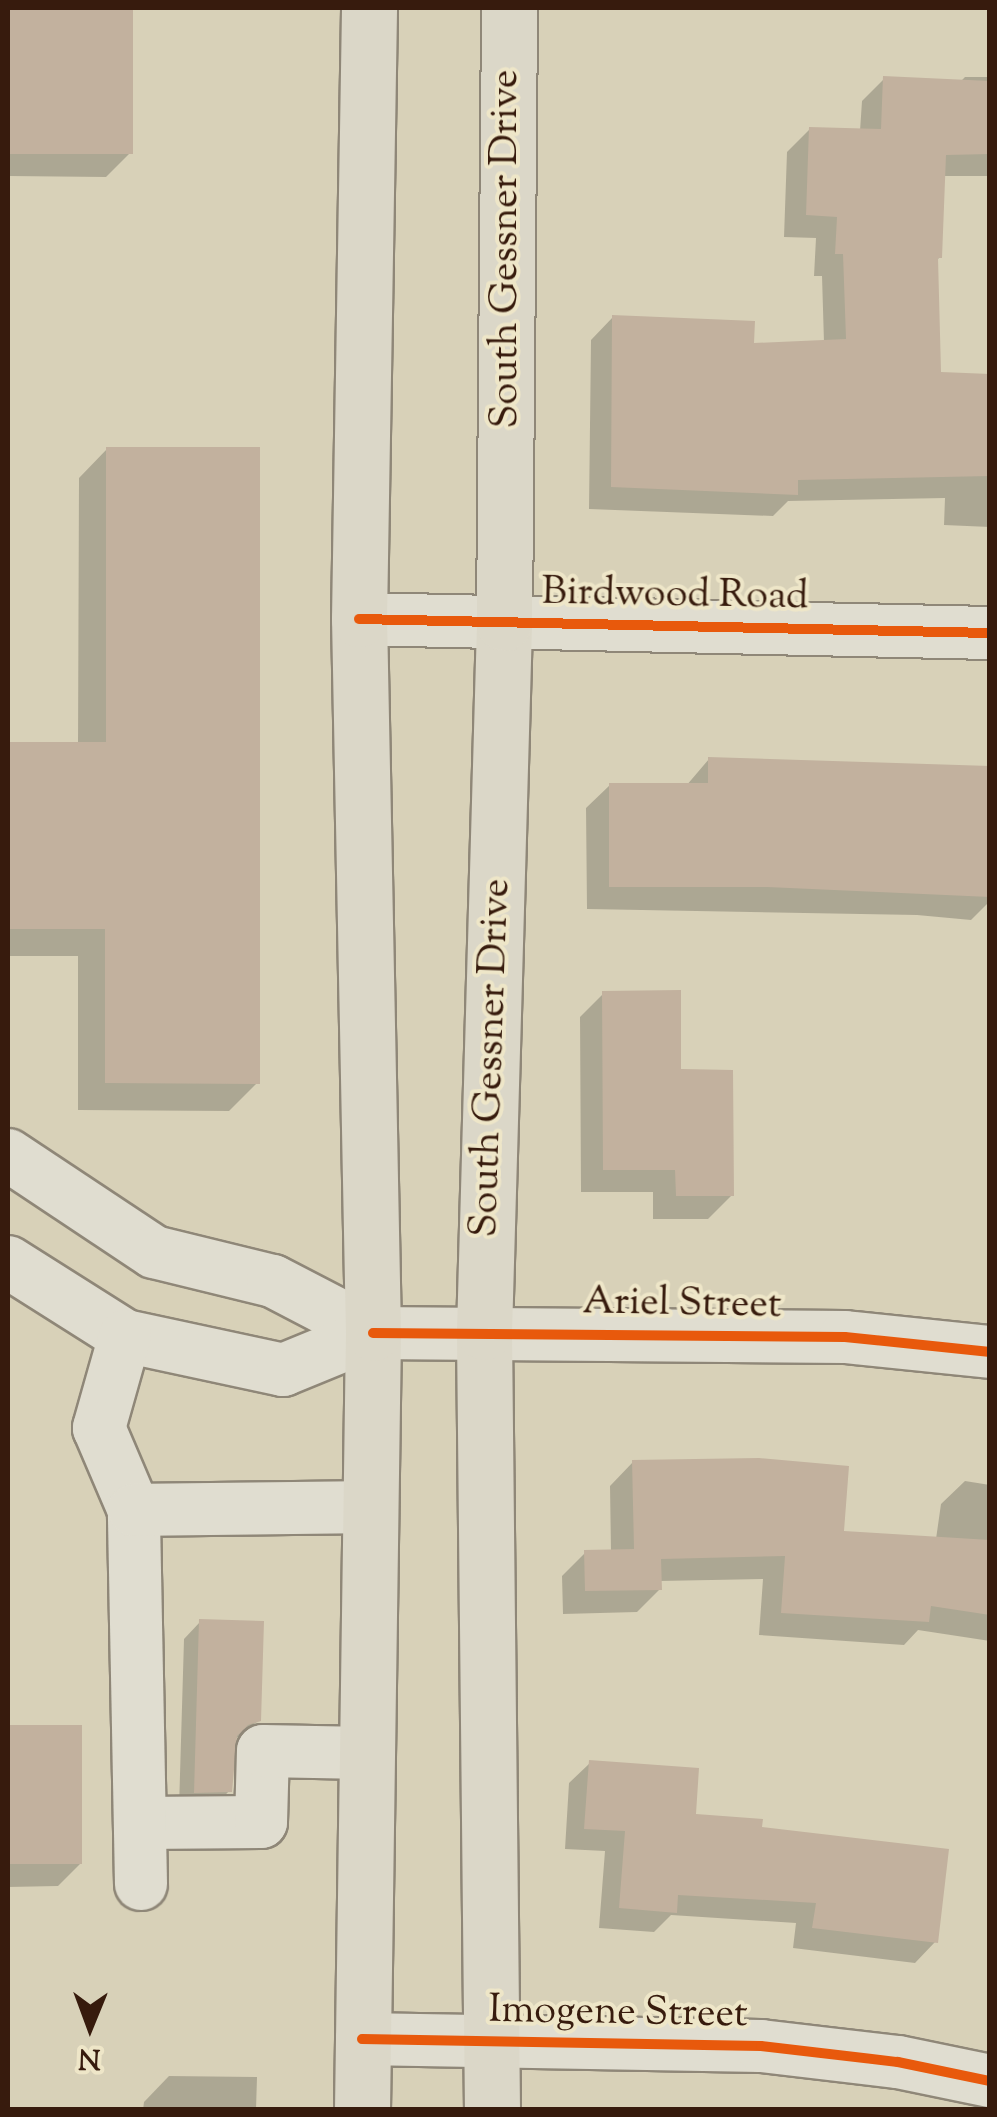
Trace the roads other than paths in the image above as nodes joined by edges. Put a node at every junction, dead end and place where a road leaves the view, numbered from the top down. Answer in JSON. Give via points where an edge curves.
{"nodes":[{"id":1,"x":369,"y":8,"type":"edge"},
{"id":2,"x":509,"y":8,"type":"edge"},
{"id":3,"x":359,"y":619,"type":"junction"},
{"id":4,"x":504,"y":623,"type":"junction"},
{"id":5,"x":990,"y":633,"type":"edge"},
{"id":6,"x":8,"y":1155,"type":"edge"},
{"id":7,"x":8,"y":1262,"type":"edge"},
{"id":8,"x":484,"y":1332,"type":"junction"},
{"id":9,"x":373,"y":1333,"type":"junction"},
{"id":10,"x":125,"y":1336,"type":"junction"},
{"id":11,"x":990,"y":1352,"type":"edge"},
{"id":12,"x":370,"y":1507,"type":"junction"},
{"id":13,"x":134,"y":1510,"type":"junction"},
{"id":14,"x":366,"y":1753,"type":"junction"},
{"id":15,"x":140,"y":1823,"type":"junction"},
{"id":16,"x":141,"y":1884,"type":"dead end"},
{"id":17,"x":362,"y":2039,"type":"junction"},
{"id":18,"x":492,"y":2042,"type":"junction"},
{"id":19,"x":990,"y":2081,"type":"edge"},
{"id":20,"x":362,"y":2110,"type":"edge"},
{"id":21,"x":492,"y":2110,"type":"edge"}],
"edges":[{"from":1,"to":3,"type":"main road"},
{"from":2,"to":4,"type":"main road","name":"South Gessner Drive"},
{"from":3,"to":4,"type":"street","name":"Birdwood Road"},
{"from":3,"to":9,"type":"main road"},
{"from":4,"to":5,"type":"street","name":"Birdwood Road"},
{"from":4,"to":8,"type":"main road","name":"South Gessner Drive"},
{"from":6,"to":9,"type":"street","name":"Ariel Street","via":[[154,1252],[273,1281]]},
{"from":7,"to":10,"type":"street","name":"Ariel Street"},
{"from":8,"to":9,"type":"street","name":"Ariel Street"},
{"from":8,"to":11,"type":"street","name":"Ariel Street","via":[[846,1337]]},
{"from":8,"to":18,"type":"main road","name":"South Gessner Drive"},
{"from":9,"to":10,"type":"street","name":"Ariel Street","via":[[283,1370]]},
{"from":9,"to":12,"type":"main road"},
{"from":10,"to":13,"type":"street","via":[[99,1428]]},
{"from":12,"to":13,"type":"street"},
{"from":12,"to":14,"type":"main road"},
{"from":13,"to":15,"type":"street"},
{"from":14,"to":15,"type":"street","via":[[264,1751],[262,1822]]},
{"from":14,"to":17,"type":"main road"},
{"from":15,"to":16,"type":"street"},
{"from":17,"to":18,"type":"street","name":"Imogene Street"},
{"from":17,"to":20,"type":"main road"},
{"from":18,"to":19,"type":"street","name":"Imogene Street","via":[[761,2046]]},
{"from":18,"to":21,"type":"main road","name":"South Gessner Drive"}]}
